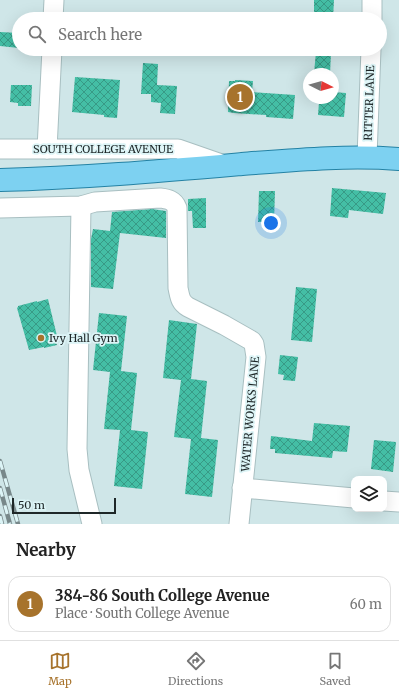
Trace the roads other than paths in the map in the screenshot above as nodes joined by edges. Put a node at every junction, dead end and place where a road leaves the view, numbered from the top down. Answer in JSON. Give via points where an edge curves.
{"nodes":[{"id":1,"x":54,"y":0,"type":"edge"},
{"id":2,"x":372,"y":0,"type":"edge"},
{"id":3,"x":53,"y":12,"type":"edge"},
{"id":4,"x":372,"y":12,"type":"edge"},
{"id":5,"x":52,"y":56,"type":"edge"},
{"id":6,"x":371,"y":56,"type":"edge"},
{"id":7,"x":0,"y":149,"type":"edge"},
{"id":8,"x":47,"y":149,"type":"junction"},
{"id":9,"x":367,"y":157,"type":"junction"},
{"id":10,"x":399,"y":159,"type":"edge"},
{"id":11,"x":227,"y":166,"type":"junction"},
{"id":12,"x":0,"y":180,"type":"edge"},
{"id":13,"x":81,"y":206,"type":"junction"},
{"id":14,"x":0,"y":208,"type":"edge"},
{"id":15,"x":242,"y":488,"type":"junction"},
{"id":16,"x":351,"y":498,"type":"edge"},
{"id":17,"x":387,"y":501,"type":"edge"},
{"id":18,"x":399,"y":502,"type":"edge"},
{"id":19,"x":92,"y":524,"type":"edge"},
{"id":20,"x":239,"y":524,"type":"edge"}],
"edges":[{"from":1,"to":3,"type":"street"},
{"from":2,"to":4,"type":"street"},
{"from":5,"to":8,"type":"street"},
{"from":6,"to":9,"type":"street","name":"RITTER LANE"},
{"from":7,"to":8,"type":"street","name":"SOUTH COLLEGE AVENUE"},
{"from":8,"to":11,"type":"street","name":"SOUTH COLLEGE AVENUE","via":[[178,149]]},
{"from":9,"to":10,"type":"main road","name":"SOUTH COLLEGE AVENUE"},
{"from":9,"to":11,"type":"main road","name":"SOUTH COLLEGE AVENUE"},
{"from":11,"to":12,"type":"main road","name":"SOUTH COLLEGE AVENUE"},
{"from":13,"to":14,"type":"street","name":"WATER WORKS LANE"},
{"from":13,"to":15,"type":"street","name":"WATER WORKS LANE","via":[[95,202],[160,198],[175,203],[179,296],[188,307],[243,335],[254,344],[256,357]]},
{"from":13,"to":19,"type":"street","via":[[77,449],[79,470]]},
{"from":15,"to":16,"type":"street"},
{"from":15,"to":20,"type":"street","name":"WATER WORKS LANE"},
{"from":17,"to":18,"type":"street"}]}
